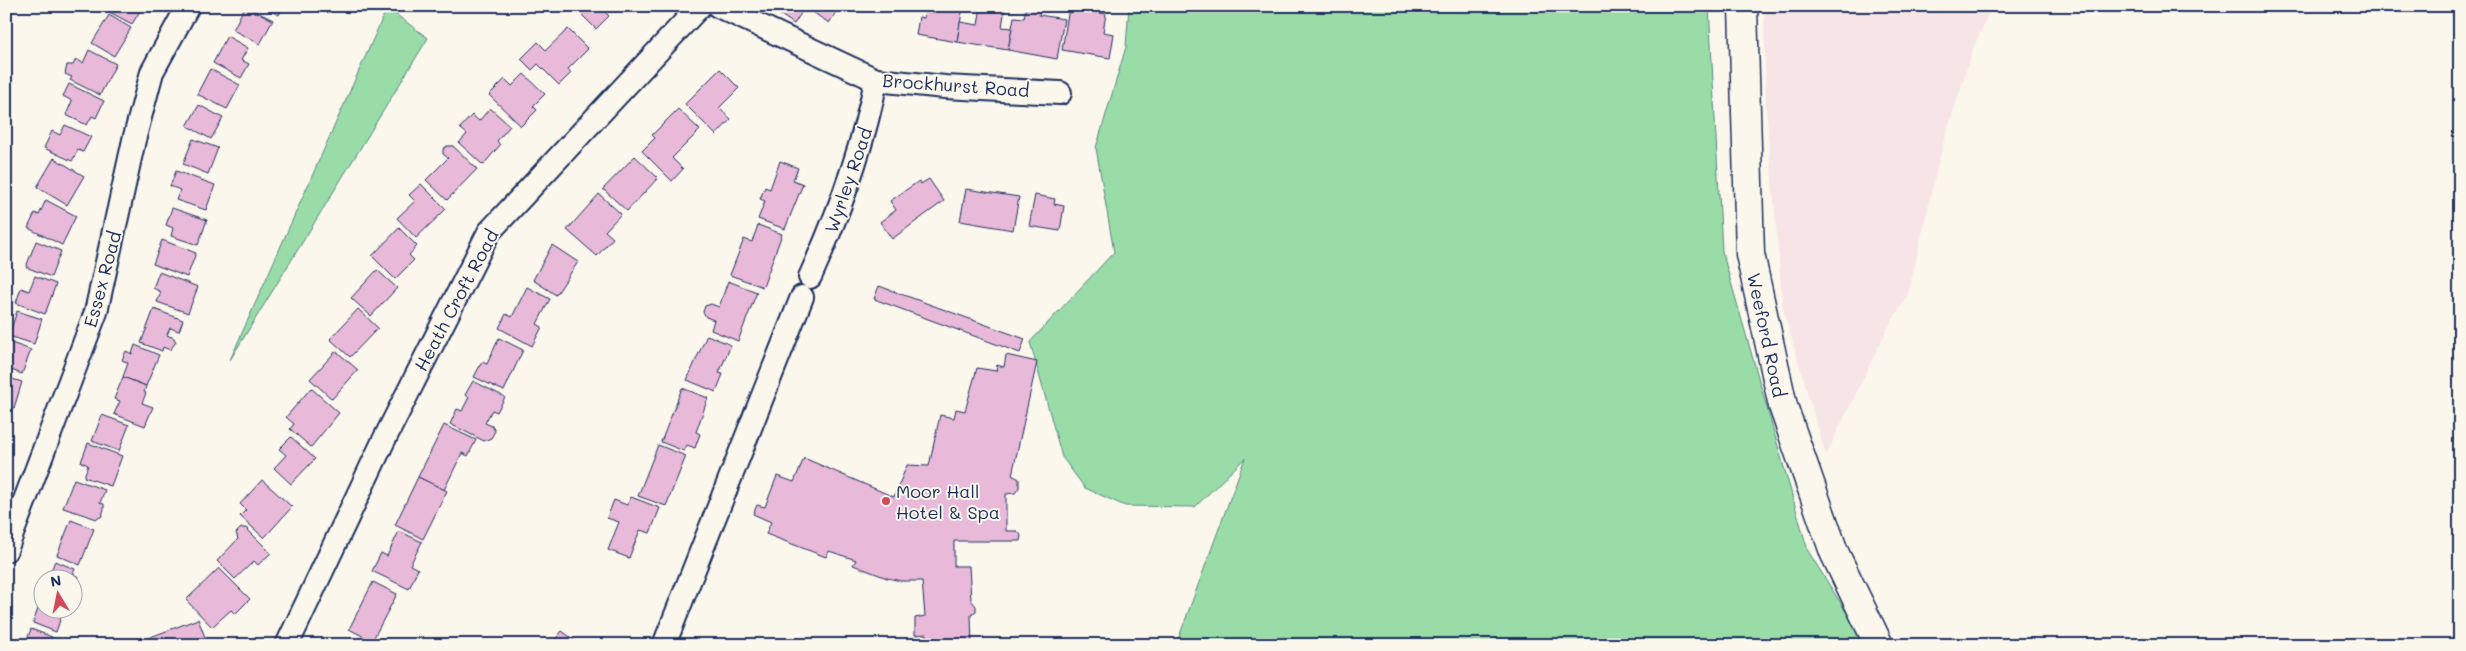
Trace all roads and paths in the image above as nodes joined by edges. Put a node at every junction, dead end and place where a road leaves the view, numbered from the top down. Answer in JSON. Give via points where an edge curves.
{"nodes":[{"id":1,"x":188,"y":6,"type":"edge"},
{"id":2,"x":700,"y":6,"type":"edge"},
{"id":3,"x":718,"y":6,"type":"edge"},
{"id":4,"x":1743,"y":6,"type":"edge"},
{"id":5,"x":876,"y":80,"type":"junction"},
{"id":6,"x":1060,"y":93,"type":"dead end"},
{"id":7,"x":6,"y":550,"type":"edge"},
{"id":8,"x":287,"y":645,"type":"edge"},
{"id":9,"x":664,"y":645,"type":"edge"},
{"id":10,"x":1879,"y":645,"type":"edge"}],
"edges":[{"from":1,"to":7,"type":"street","name":"Essex Road","via":[[152,72],[96,312]]},
{"from":2,"to":8,"type":"street","name":"Heath Croft Road","via":[[489,232],[382,444]]},
{"from":3,"to":5,"type":"street","name":"Brockhurst Road"},
{"from":4,"to":10,"type":"street","name":"Weeford Road","via":[[1750,254],[1783,406],[1834,552]]},
{"from":5,"to":6,"type":"street","name":"Brockhurst Road"},
{"from":5,"to":9,"type":"street","name":"Wyrley Road","via":[[853,172]]}]}
